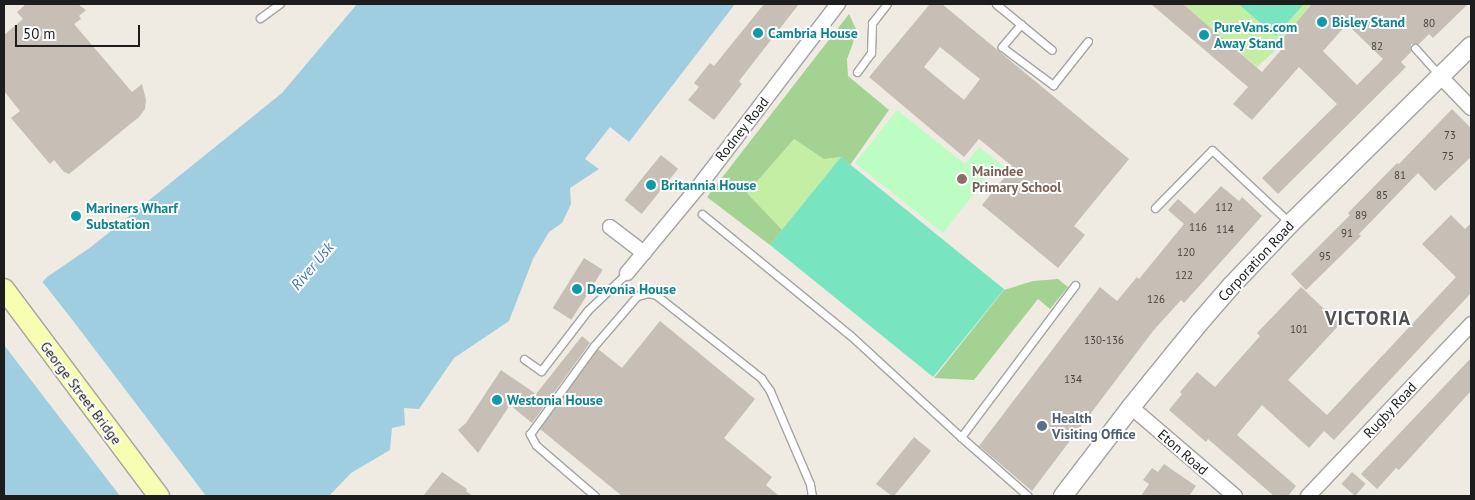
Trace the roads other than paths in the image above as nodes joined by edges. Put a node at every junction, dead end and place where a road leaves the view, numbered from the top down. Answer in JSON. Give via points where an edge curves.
{"nodes":[{"id":1,"x":279,"y":4,"type":"edge"},
{"id":2,"x":838,"y":4,"type":"edge"},
{"id":3,"x":887,"y":4,"type":"edge"},
{"id":4,"x":996,"y":4,"type":"edge"},
{"id":5,"x":260,"y":18,"type":"dead end"},
{"id":6,"x":1021,"y":24,"type":"junction"},
{"id":7,"x":1088,"y":41,"type":"dead end"},
{"id":8,"x":1471,"y":46,"type":"edge"},
{"id":9,"x":1415,"y":48,"type":"dead end"},
{"id":10,"x":1052,"y":50,"type":"dead end"},
{"id":11,"x":858,"y":72,"type":"dead end"},
{"id":12,"x":1440,"y":75,"type":"junction"},
{"id":13,"x":1471,"y":108,"type":"edge"},
{"id":14,"x":1155,"y":208,"type":"dead end"},
{"id":15,"x":702,"y":214,"type":"dead end"},
{"id":16,"x":1290,"y":224,"type":"junction"},
{"id":17,"x":610,"y":227,"type":"dead end"},
{"id":18,"x":644,"y":253,"type":"junction"},
{"id":19,"x":627,"y":273,"type":"joint"},
{"id":20,"x":1075,"y":285,"type":"dead end"},
{"id":21,"x":4,"y":289,"type":"edge"},
{"id":22,"x":1471,"y":324,"type":"edge"},
{"id":23,"x":524,"y":359,"type":"dead end"},
{"id":24,"x":1131,"y":407,"type":"junction"},
{"id":25,"x":960,"y":437,"type":"junction"},
{"id":26,"x":159,"y":496,"type":"edge"},
{"id":27,"x":595,"y":496,"type":"edge"},
{"id":28,"x":812,"y":496,"type":"edge"},
{"id":29,"x":1028,"y":496,"type":"edge"},
{"id":30,"x":1063,"y":496,"type":"edge"},
{"id":31,"x":1235,"y":496,"type":"edge"},
{"id":32,"x":1308,"y":496,"type":"edge"}],
"edges":[{"from":1,"to":5,"type":"lane"},
{"from":2,"to":18,"type":"street","name":"Rodney Road"},
{"from":3,"to":11,"type":"lane","via":[[872,23],[871,53]]},
{"from":4,"to":6,"type":"lane"},
{"from":6,"to":7,"type":"lane","via":[[1002,47],[1053,85]]},
{"from":6,"to":10,"type":"lane"},
{"from":8,"to":12,"type":"street","name":"Corporation Road"},
{"from":9,"to":12,"type":"lane"},
{"from":12,"to":13,"type":"street"},
{"from":12,"to":16,"type":"street","name":"Corporation Road"},
{"from":14,"to":16,"type":"lane","via":[[1212,150]]},
{"from":15,"to":25,"type":"lane","via":[[850,335]]},
{"from":16,"to":24,"type":"street","name":"Corporation Road","via":[[1199,322]]},
{"from":17,"to":18,"type":"street"},
{"from":18,"to":19,"type":"street","name":"Rodney Road"},
{"from":19,"to":23,"type":"lane","via":[[588,310],[541,370]]},
{"from":20,"to":25,"type":"lane"},
{"from":21,"to":26,"type":"main road","name":"George Street Bridge"},
{"from":22,"to":32,"type":"street","name":"Rugby Road"},
{"from":24,"to":30,"type":"street","name":"Corporation Road"},
{"from":24,"to":31,"type":"street","name":"Eton Road"},
{"from":25,"to":29,"type":"lane"},
{"from":27,"to":28,"type":"lane","via":[[536,445],[530,434],[594,346],[637,296],[648,293],[761,378],[770,391],[810,484]]}]}
